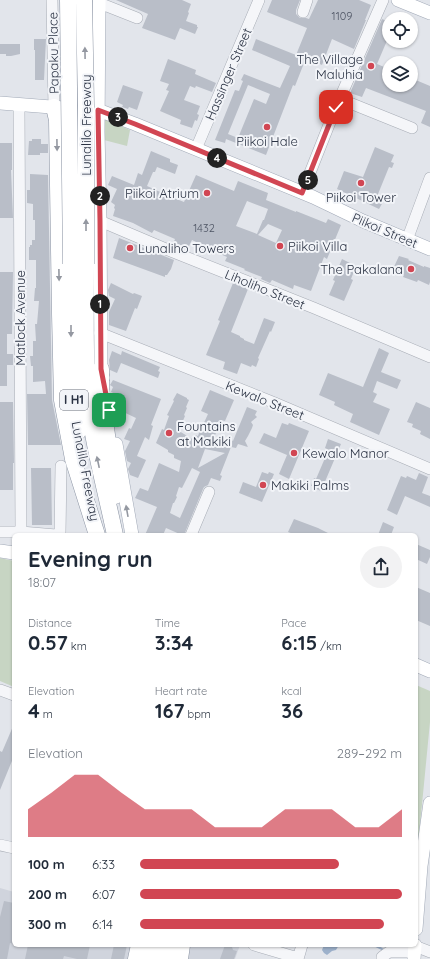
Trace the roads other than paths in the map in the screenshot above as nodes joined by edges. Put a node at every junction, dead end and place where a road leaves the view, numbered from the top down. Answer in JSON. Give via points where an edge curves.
{"nodes":[{"id":1,"x":52,"y":0,"type":"edge"},
{"id":2,"x":68,"y":0,"type":"edge"},
{"id":3,"x":259,"y":0,"type":"edge"},
{"id":4,"x":308,"y":0,"type":"edge"},
{"id":5,"x":383,"y":0,"type":"edge"},
{"id":6,"x":398,"y":0,"type":"edge"},
{"id":7,"x":94,"y":1,"type":"edge"},
{"id":8,"x":303,"y":12,"type":"dead end"},
{"id":9,"x":430,"y":13,"type":"edge"},
{"id":10,"x":138,"y":18,"type":"dead end"},
{"id":11,"x":98,"y":67,"type":"junction"},
{"id":12,"x":340,"y":99,"type":"junction"},
{"id":13,"x":0,"y":103,"type":"edge"},
{"id":14,"x":19,"y":104,"type":"junction"},
{"id":15,"x":54,"y":107,"type":"junction"},
{"id":16,"x":98,"y":110,"type":"junction"},
{"id":17,"x":412,"y":128,"type":"dead end"},
{"id":18,"x":196,"y":149,"type":"junction"},
{"id":19,"x":430,"y":178,"type":"edge"},
{"id":20,"x":302,"y":193,"type":"junction"},
{"id":21,"x":100,"y":221,"type":"junction"},
{"id":22,"x":408,"y":240,"type":"junction"},
{"id":23,"x":430,"y":249,"type":"edge"},
{"id":24,"x":78,"y":264,"type":"junction"},
{"id":25,"x":100,"y":333,"type":"junction"},
{"id":26,"x":430,"y":357,"type":"edge"},
{"id":27,"x":101,"y":369,"type":"junction"},
{"id":28,"x":61,"y":466,"type":"dead end"},
{"id":29,"x":430,"y":469,"type":"edge"},
{"id":30,"x":114,"y":531,"type":"edge"},
{"id":31,"x":0,"y":532,"type":"edge"},
{"id":32,"x":21,"y":532,"type":"junction"},
{"id":33,"x":33,"y":533,"type":"edge"},
{"id":34,"x":60,"y":533,"type":"edge"},
{"id":35,"x":97,"y":533,"type":"edge"},
{"id":36,"x":98,"y":533,"type":"edge"},
{"id":37,"x":132,"y":533,"type":"edge"},
{"id":38,"x":192,"y":533,"type":"edge"},
{"id":39,"x":199,"y":533,"type":"edge"},
{"id":40,"x":0,"y":551,"type":"edge"},
{"id":41,"x":12,"y":553,"type":"edge"},
{"id":42,"x":0,"y":690,"type":"edge"},
{"id":43,"x":12,"y":694,"type":"edge"},
{"id":44,"x":430,"y":803,"type":"edge"},
{"id":45,"x":0,"y":845,"type":"edge"},
{"id":46,"x":12,"y":848,"type":"edge"},
{"id":47,"x":422,"y":867,"type":"edge"},
{"id":48,"x":418,"y":895,"type":"edge"},
{"id":49,"x":139,"y":947,"type":"edge"},
{"id":50,"x":154,"y":947,"type":"edge"},
{"id":51,"x":169,"y":947,"type":"edge"},
{"id":52,"x":182,"y":947,"type":"edge"},
{"id":53,"x":260,"y":947,"type":"edge"},
{"id":54,"x":301,"y":947,"type":"edge"},
{"id":55,"x":414,"y":950,"type":"edge"},
{"id":56,"x":430,"y":952,"type":"edge"},
{"id":57,"x":136,"y":959,"type":"edge"},
{"id":58,"x":151,"y":959,"type":"edge"},
{"id":59,"x":167,"y":959,"type":"edge"},
{"id":60,"x":180,"y":959,"type":"edge"},
{"id":61,"x":298,"y":959,"type":"edge"},
{"id":62,"x":382,"y":959,"type":"edge"}],
"edges":[{"from":1,"to":15,"type":"street","name":"Papaku Place"},
{"from":2,"to":24,"type":"highway","name":"Lunalilo Freeway","number":"I H1","bridge":true},
{"from":3,"to":18,"type":"street","name":"Hassinger Street"},
{"from":4,"to":8,"type":"street"},
{"from":5,"to":12,"type":"street"},
{"from":6,"to":9,"type":"main road"},
{"from":7,"to":10,"type":"street"},
{"from":7,"to":11,"type":"main road"},
{"from":24,"to":7,"type":"highway","name":"Lunalilo Freeway","number":"I H1","one_way":true,"bridge":true},
{"from":11,"to":15,"type":"main road","via":[[82,93]]},
{"from":11,"to":16,"type":"main road"},
{"from":12,"to":17,"type":"street"},
{"from":12,"to":20,"type":"street"},
{"from":13,"to":14,"type":"main road","name":"Piikoi Street"},
{"from":14,"to":15,"type":"main road","name":"Piikoi Street"},
{"from":14,"to":32,"type":"street","name":"Matlock Avenue"},
{"from":15,"to":16,"type":"main road","name":"Piikoi Street"},
{"from":15,"to":35,"type":"highway","one_way":true,"via":[[57,120],[62,400],[72,459]]},
{"from":16,"to":18,"type":"main road","name":"Piikoi Street"},
{"from":16,"to":21,"type":"main road"},
{"from":18,"to":20,"type":"main road","name":"Piikoi Street"},
{"from":19,"to":22,"type":"street"},
{"from":20,"to":22,"type":"main road","name":"Piikoi Street"},
{"from":21,"to":25,"type":"main road"},
{"from":21,"to":26,"type":"street","name":"Liholiho Street"},
{"from":22,"to":23,"type":"main road","name":"Piikoi Street"},
{"from":30,"to":24,"type":"highway","name":"Lunalilo Freeway","number":"I H1","one_way":true,"via":[[91,421]]},
{"from":24,"to":36,"type":"highway","name":"Lunalilo Freeway","number":"I H1","one_way":true,"via":[[71,347],[72,379],[81,449]]},
{"from":25,"to":27,"type":"main road"},
{"from":25,"to":29,"type":"street","name":"Kewalo Street"},
{"from":27,"to":30,"type":"highway","via":[[101,389],[116,503]]},
{"from":37,"to":27,"type":"main road","one_way":true},
{"from":28,"to":34,"type":"street"},
{"from":31,"to":32,"type":"street"},
{"from":32,"to":33,"type":"street"},
{"from":38,"to":39,"type":"street","via":[[210,497]]},
{"from":40,"to":41,"type":"main road"},
{"from":42,"to":43,"type":"street"},
{"from":44,"to":47,"type":"main road"},
{"from":45,"to":46,"type":"street"},
{"from":47,"to":48,"type":"main road"},
{"from":49,"to":57,"type":"highway"},
{"from":50,"to":58,"type":"highway"},
{"from":51,"to":59,"type":"highway"},
{"from":52,"to":60,"type":"highway"},
{"from":53,"to":61,"type":"street"},
{"from":54,"to":61,"type":"street"},
{"from":55,"to":56,"type":"street"},
{"from":55,"to":62,"type":"street","via":[[389,952]]}]}
